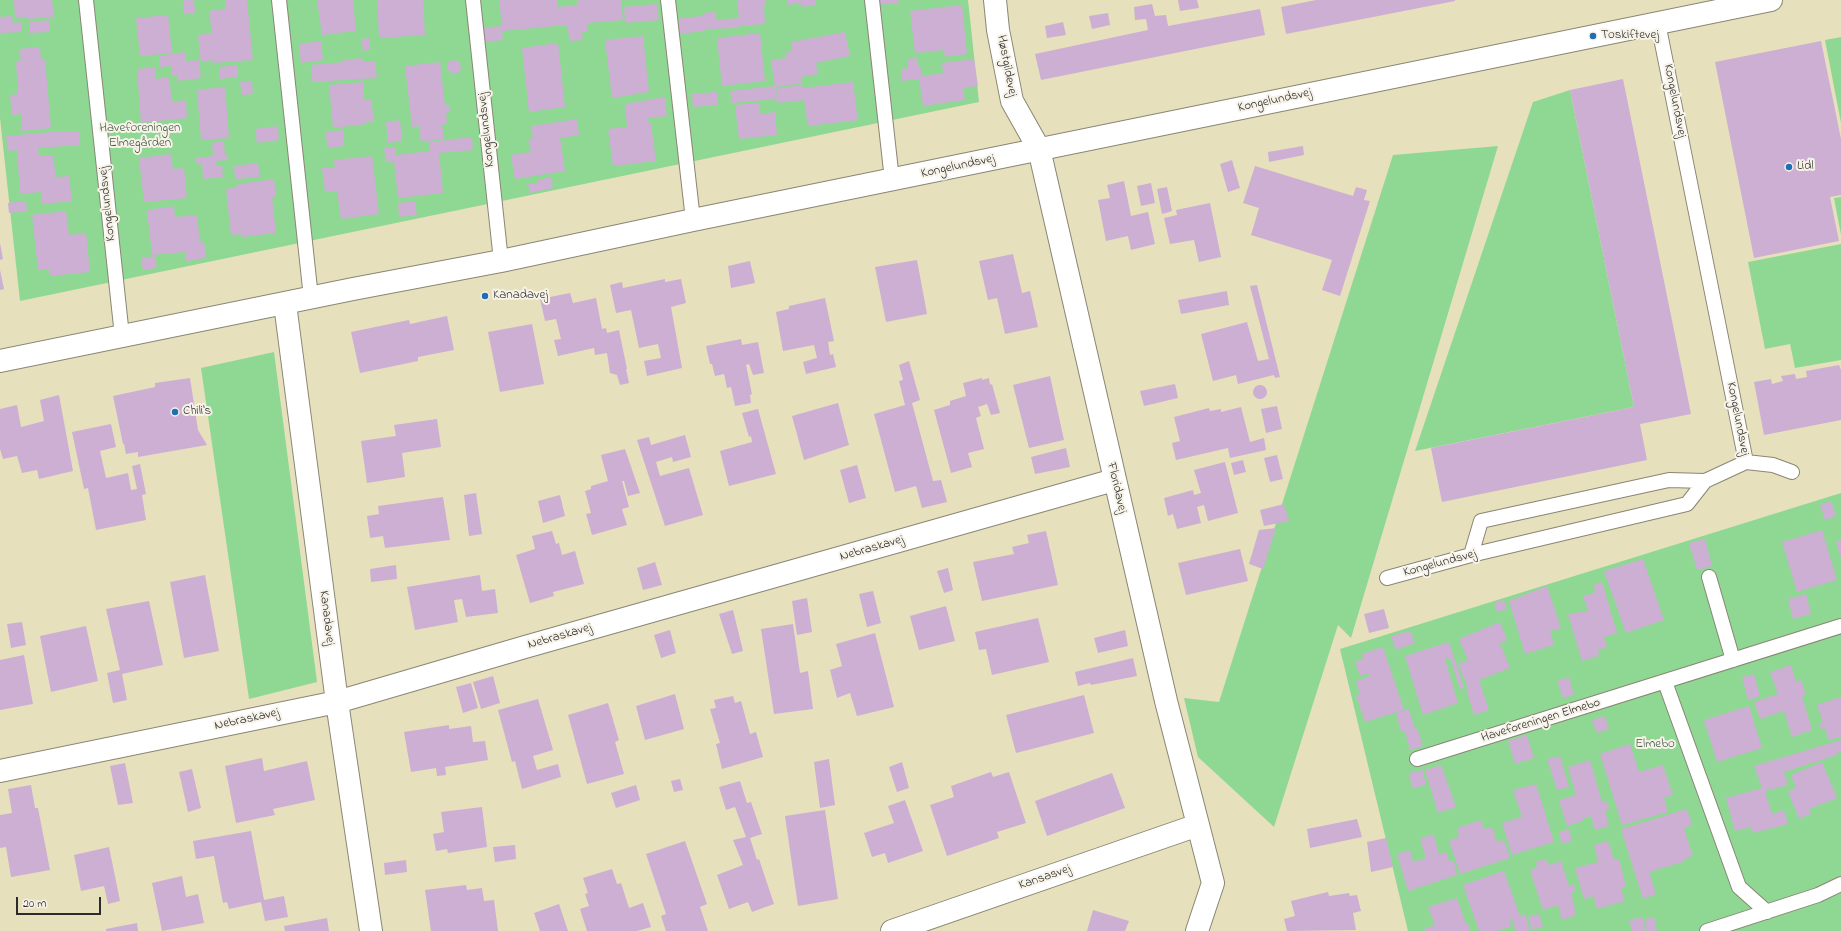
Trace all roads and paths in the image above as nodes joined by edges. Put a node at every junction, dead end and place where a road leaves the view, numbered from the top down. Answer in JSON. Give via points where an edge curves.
{"nodes":[{"id":1,"x":86,"y":0,"type":"edge"},
{"id":2,"x":278,"y":0,"type":"edge"},
{"id":3,"x":473,"y":0,"type":"edge"},
{"id":4,"x":668,"y":0,"type":"edge"},
{"id":5,"x":872,"y":0,"type":"edge"},
{"id":6,"x":995,"y":0,"type":"edge"},
{"id":7,"x":1771,"y":0,"type":"edge"},
{"id":8,"x":1658,"y":23,"type":"junction"},
{"id":9,"x":1039,"y":149,"type":"junction"},
{"id":10,"x":892,"y":180,"type":"junction"},
{"id":11,"x":693,"y":220,"type":"junction"},
{"id":12,"x":501,"y":261,"type":"junction"},
{"id":13,"x":311,"y":298,"type":"junction"},
{"id":14,"x":285,"y":304,"type":"junction"},
{"id":15,"x":122,"y":336,"type":"junction"},
{"id":16,"x":0,"y":361,"type":"edge"},
{"id":17,"x":1746,"y":462,"type":"junction"},
{"id":18,"x":1792,"y":472,"type":"dead end"},
{"id":19,"x":1114,"y":480,"type":"junction"},
{"id":20,"x":1705,"y":481,"type":"junction"},
{"id":21,"x":1471,"y":556,"type":"junction"},
{"id":22,"x":1709,"y":577,"type":"dead end"},
{"id":23,"x":1387,"y":578,"type":"dead end"},
{"id":24,"x":1841,"y":626,"type":"edge"},
{"id":25,"x":1733,"y":660,"type":"junction"},
{"id":26,"x":1665,"y":682,"type":"junction"},
{"id":27,"x":337,"y":702,"type":"junction"},
{"id":28,"x":1417,"y":759,"type":"dead end"},
{"id":29,"x":0,"y":771,"type":"edge"},
{"id":30,"x":1198,"y":825,"type":"junction"},
{"id":31,"x":1841,"y":884,"type":"edge"},
{"id":32,"x":1767,"y":912,"type":"junction"},
{"id":33,"x":371,"y":931,"type":"edge"},
{"id":34,"x":892,"y":931,"type":"edge"},
{"id":35,"x":1197,"y":931,"type":"edge"},
{"id":36,"x":1707,"y":931,"type":"edge"}],
"edges":[{"from":1,"to":15,"type":"lane","name":"Kongelundsvej"},
{"from":2,"to":13,"type":"lane"},
{"from":3,"to":12,"type":"lane","name":"Kongelundsvej"},
{"from":4,"to":11,"type":"lane"},
{"from":5,"to":10,"type":"lane"},
{"from":6,"to":9,"type":"street","name":"Høstgildevej","via":[[1012,102]]},
{"from":7,"to":8,"type":"street","name":"Kongelundsvej"},
{"from":8,"to":9,"type":"street","name":"Kongelundsvej"},
{"from":8,"to":17,"type":"lane","name":"Kongelundsvej"},
{"from":9,"to":10,"type":"street","name":"Kongelundsvej"},
{"from":9,"to":19,"type":"street","name":"Floridavej"},
{"from":10,"to":11,"type":"street","name":"Kongelundsvej"},
{"from":11,"to":12,"type":"street","name":"Kongelundsvej"},
{"from":12,"to":13,"type":"street","name":"Kongelundsvej"},
{"from":13,"to":14,"type":"street","name":"Kongelundsvej"},
{"from":14,"to":15,"type":"street","name":"Kongelundsvej"},
{"from":14,"to":27,"type":"street","name":"Kanadavej"},
{"from":15,"to":16,"type":"street","name":"Kongelundsvej"},
{"from":17,"to":18,"type":"lane","via":[[1773,465]]},
{"from":17,"to":20,"type":"lane","name":"Kongelundsvej"},
{"from":19,"to":27,"type":"street","name":"Nebraskavej"},
{"from":19,"to":30,"type":"street","name":"Floridavej"},
{"from":20,"to":21,"type":"lane","name":"Kongelundsvej","via":[[1687,504]]},
{"from":20,"to":21,"type":"lane","via":[[1669,480],[1481,521]]},
{"from":21,"to":23,"type":"lane","name":"Kongelundsvej"},
{"from":22,"to":25,"type":"lane"},
{"from":24,"to":25,"type":"lane","name":"Haveforeningen Elmebo"},
{"from":25,"to":26,"type":"lane","name":"Haveforeningen Elmebo"},
{"from":26,"to":28,"type":"lane","name":"Haveforeningen Elmebo"},
{"from":26,"to":32,"type":"lane","via":[[1739,888]]},
{"from":27,"to":29,"type":"street","name":"Nebraskavej"},
{"from":27,"to":33,"type":"street","name":"Kanadavej"},
{"from":30,"to":34,"type":"street","name":"Kansasvej"},
{"from":30,"to":35,"type":"street","name":"Floridavej","via":[[1213,883]]},
{"from":31,"to":32,"type":"lane","via":[[1818,895]]},
{"from":32,"to":36,"type":"lane"}]}
